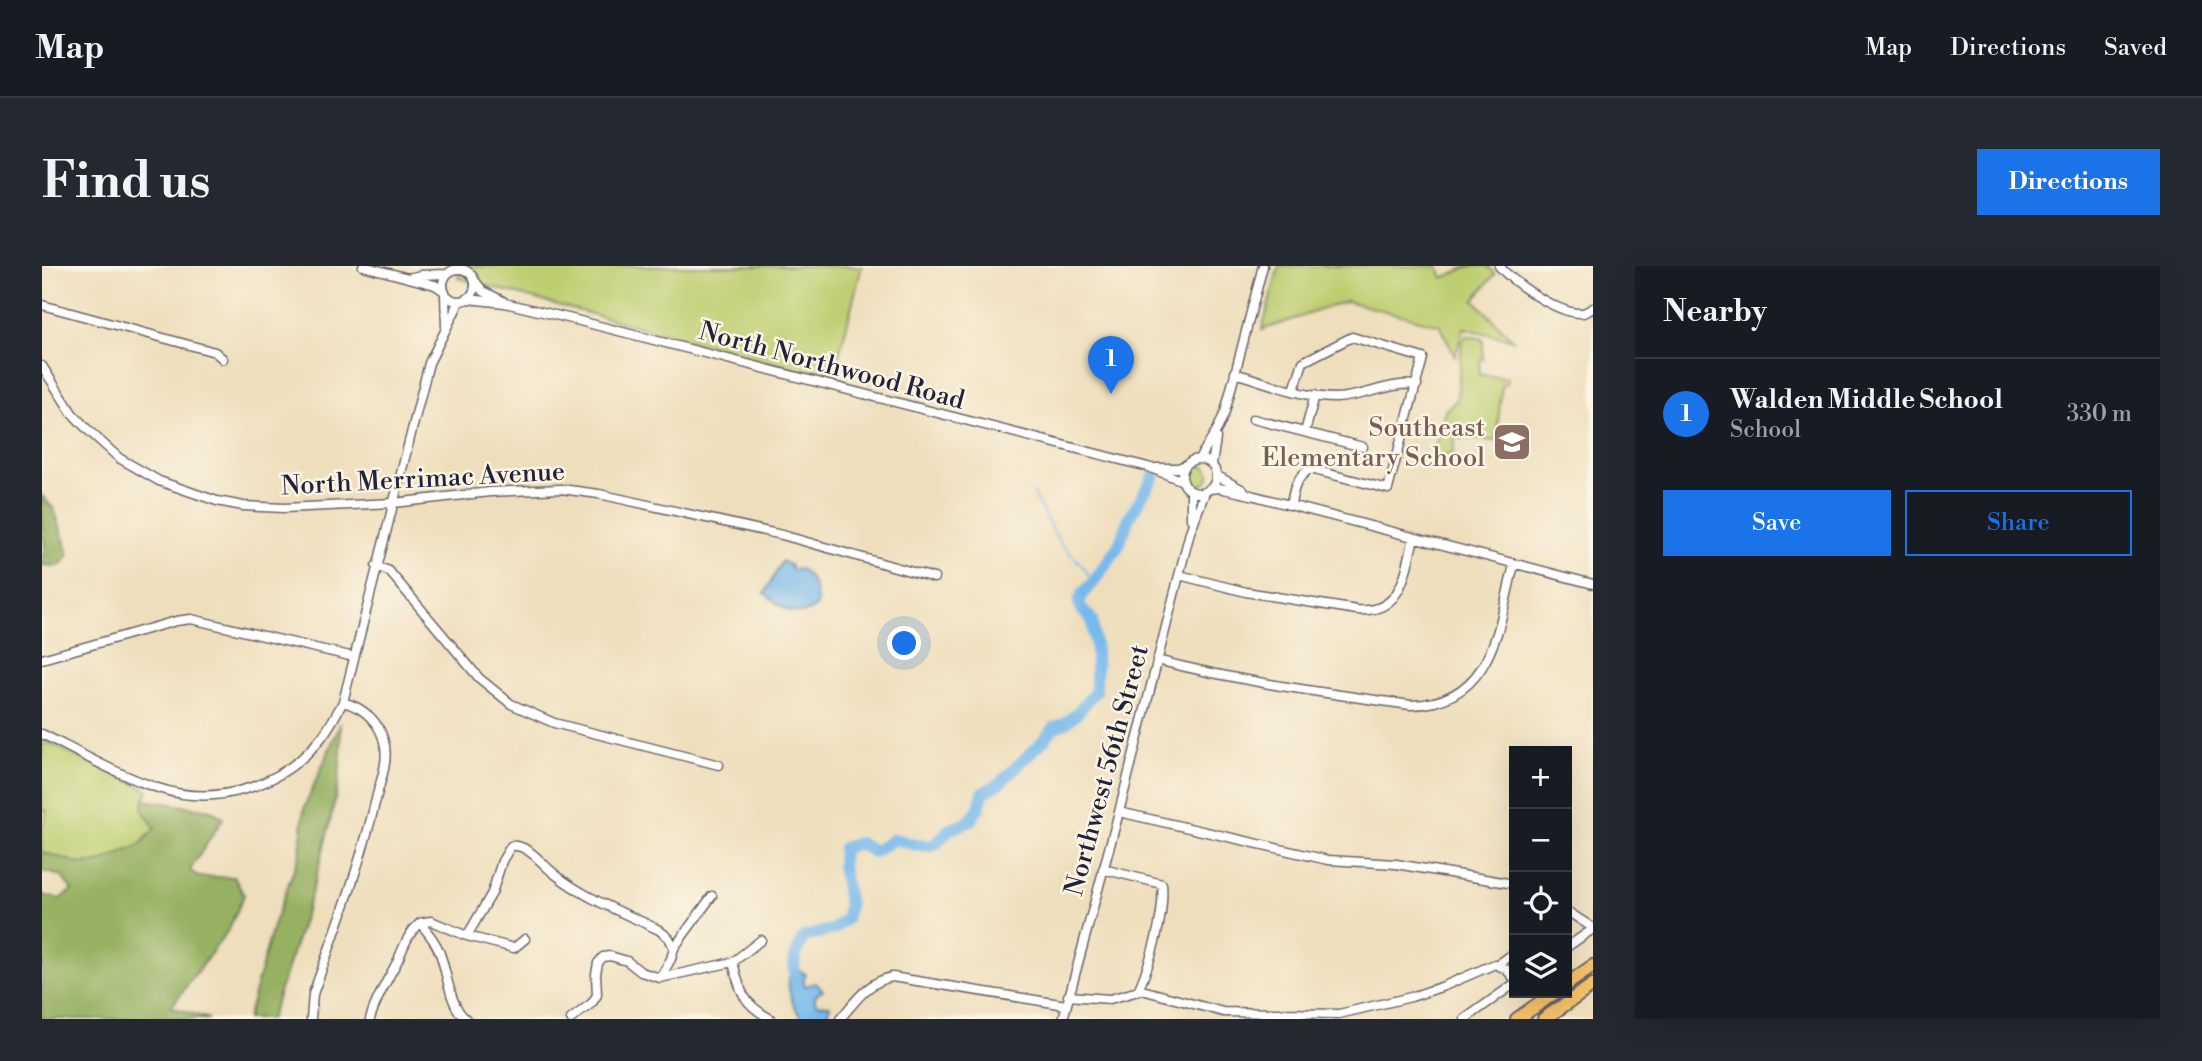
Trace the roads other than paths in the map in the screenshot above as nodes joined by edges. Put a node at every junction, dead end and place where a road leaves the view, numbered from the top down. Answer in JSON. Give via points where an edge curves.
{"nodes":[{"id":1,"x":363,"y":266,"type":"edge"},
{"id":2,"x":1264,"y":266,"type":"edge"},
{"id":3,"x":1499,"y":266,"type":"edge"},
{"id":4,"x":391,"y":270,"type":"edge"},
{"id":5,"x":450,"y":270,"type":"edge"},
{"id":6,"x":471,"y":273,"type":"edge"},
{"id":7,"x":408,"y":278,"type":"junction"},
{"id":8,"x":444,"y":292,"type":"junction"},
{"id":9,"x":464,"y":300,"type":"junction"},
{"id":10,"x":505,"y":303,"type":"junction"},
{"id":11,"x":42,"y":305,"type":"edge"},
{"id":12,"x":1593,"y":308,"type":"edge"},
{"id":13,"x":446,"y":327,"type":"junction"},
{"id":14,"x":223,"y":359,"type":"dead end"},
{"id":15,"x":42,"y":366,"type":"edge"},
{"id":16,"x":1235,"y":373,"type":"junction"},
{"id":17,"x":1417,"y":385,"type":"junction"},
{"id":18,"x":1294,"y":390,"type":"junction"},
{"id":19,"x":1315,"y":395,"type":"junction"},
{"id":20,"x":1253,"y":419,"type":"dead end"},
{"id":21,"x":1218,"y":428,"type":"junction"},
{"id":22,"x":1305,"y":432,"type":"junction"},
{"id":23,"x":1363,"y":447,"type":"dead end"},
{"id":24,"x":1199,"y":459,"type":"junction"},
{"id":25,"x":1186,"y":465,"type":"junction"},
{"id":26,"x":1212,"y":465,"type":"junction"},
{"id":27,"x":1148,"y":467,"type":"junction"},
{"id":28,"x":1216,"y":475,"type":"junction"},
{"id":29,"x":1183,"y":481,"type":"junction"},
{"id":30,"x":1207,"y":490,"type":"junction"},
{"id":31,"x":1191,"y":491,"type":"junction"},
{"id":32,"x":1251,"y":495,"type":"junction"},
{"id":33,"x":394,"y":503,"type":"junction"},
{"id":34,"x":1291,"y":505,"type":"junction"},
{"id":35,"x":1190,"y":532,"type":"junction"},
{"id":36,"x":1414,"y":538,"type":"junction"},
{"id":37,"x":1514,"y":565,"type":"junction"},
{"id":38,"x":376,"y":566,"type":"junction"},
{"id":39,"x":1179,"y":575,"type":"junction"},
{"id":40,"x":934,"y":578,"type":"dead end"},
{"id":41,"x":1593,"y":584,"type":"edge"},
{"id":42,"x":354,"y":657,"type":"junction"},
{"id":43,"x":42,"y":659,"type":"edge"},
{"id":44,"x":1157,"y":660,"type":"junction"},
{"id":45,"x":343,"y":702,"type":"junction"},
{"id":46,"x":42,"y":734,"type":"edge"},
{"id":47,"x":719,"y":765,"type":"dead end"},
{"id":48,"x":1119,"y":812,"type":"junction"},
{"id":49,"x":1103,"y":869,"type":"junction"},
{"id":50,"x":1509,"y":883,"type":"edge"},
{"id":51,"x":712,"y":896,"type":"dead end"},
{"id":52,"x":1572,"y":915,"type":"edge"},
{"id":53,"x":420,"y":923,"type":"junction"},
{"id":54,"x":1593,"y":928,"type":"edge"},
{"id":55,"x":467,"y":936,"type":"junction"},
{"id":56,"x":525,"y":939,"type":"dead end"},
{"id":57,"x":761,"y":940,"type":"dead end"},
{"id":58,"x":1572,"y":943,"type":"edge"},
{"id":59,"x":674,"y":948,"type":"junction"},
{"id":60,"x":1509,"y":957,"type":"edge"},
{"id":61,"x":733,"y":962,"type":"junction"},
{"id":62,"x":1499,"y":964,"type":"junction"},
{"id":63,"x":1593,"y":966,"type":"edge"},
{"id":64,"x":1509,"y":973,"type":"edge"},
{"id":65,"x":660,"y":978,"type":"junction"},
{"id":66,"x":1572,"y":981,"type":"edge"},
{"id":67,"x":1593,"y":985,"type":"edge"},
{"id":68,"x":1509,"y":988,"type":"edge"},
{"id":69,"x":1138,"y":991,"type":"junction"},
{"id":70,"x":1548,"y":998,"type":"edge"},
{"id":71,"x":1067,"y":1000,"type":"junction"},
{"id":72,"x":1339,"y":1014,"type":"junction"},
{"id":73,"x":1299,"y":1017,"type":"edge"},
{"id":74,"x":310,"y":1019,"type":"edge"},
{"id":75,"x":370,"y":1019,"type":"edge"},
{"id":76,"x":466,"y":1019,"type":"edge"},
{"id":77,"x":571,"y":1019,"type":"edge"},
{"id":78,"x":771,"y":1019,"type":"edge"},
{"id":79,"x":841,"y":1019,"type":"edge"},
{"id":80,"x":1063,"y":1019,"type":"edge"},
{"id":81,"x":1331,"y":1019,"type":"edge"},
{"id":82,"x":1465,"y":1019,"type":"edge"},
{"id":83,"x":1517,"y":1019,"type":"edge"},
{"id":84,"x":1544,"y":1019,"type":"edge"}],
"edges":[{"from":1,"to":4,"type":"street"},
{"from":2,"to":16,"type":"street"},
{"from":3,"to":12,"type":"street","via":[[1538,298],[1566,310],[1583,313]]},
{"from":4,"to":7,"type":"street"},
{"from":5,"to":6,"type":"street","via":[[462,268]]},
{"from":5,"to":7,"type":"street"},
{"from":5,"to":8,"type":"street","via":[[442,283]]},
{"from":6,"to":9,"type":"street","via":[[474,290]]},
{"from":6,"to":10,"type":"street","name":"North Northwood Road","via":[[483,291]]},
{"from":7,"to":8,"type":"street"},
{"from":8,"to":9,"type":"street","via":[[452,300]]},
{"from":8,"to":13,"type":"street"},
{"from":9,"to":10,"type":"street","name":"North Northwood Road"},
{"from":9,"to":13,"type":"street"},
{"from":10,"to":27,"type":"street","name":"North Northwood Road"},
{"from":11,"to":14,"type":"street","via":[[215,352]]},
{"from":13,"to":33,"type":"street","via":[[429,363]]},
{"from":15,"to":33,"type":"street","name":"North Merrimac Avenue","via":[[72,413],[104,446],[138,471],[181,489],[243,506]]},
{"from":16,"to":18,"type":"street"},
{"from":16,"to":21,"type":"street"},
{"from":17,"to":18,"type":"street","via":[[1423,358],[1352,337],[1303,362]]},
{"from":17,"to":19,"type":"street","via":[[1403,383],[1336,398]]},
{"from":17,"to":34,"type":"street","via":[[1388,489],[1310,470],[1297,481]]},
{"from":18,"to":19,"type":"street"},
{"from":19,"to":22,"type":"street"},
{"from":20,"to":22,"type":"street"},
{"from":21,"to":24,"type":"street"},
{"from":21,"to":26,"type":"street"},
{"from":22,"to":23,"type":"street"},
{"from":24,"to":25,"type":"street"},
{"from":24,"to":26,"type":"street"},
{"from":25,"to":27,"type":"street","name":"North Northwood Road"},
{"from":25,"to":29,"type":"street"},
{"from":26,"to":28,"type":"street"},
{"from":27,"to":29,"type":"street","name":"North Northwood Road"},
{"from":28,"to":30,"type":"street"},
{"from":28,"to":32,"type":"street"},
{"from":29,"to":31,"type":"street"},
{"from":30,"to":31,"type":"street"},
{"from":30,"to":32,"type":"street"},
{"from":30,"to":35,"type":"street","name":"Northwest 56th Street"},
{"from":31,"to":35,"type":"street","name":"Northwest 56th Street"},
{"from":32,"to":34,"type":"street"},
{"from":33,"to":38,"type":"street"},
{"from":33,"to":40,"type":"street","name":"North Merrimac Avenue","via":[[490,492],[561,489],[599,494],[782,535]]},
{"from":34,"to":36,"type":"street"},
{"from":35,"to":39,"type":"street","name":"Northwest 56th Street"},
{"from":36,"to":37,"type":"street"},
{"from":36,"to":39,"type":"street","via":[[1399,590],[1390,602],[1372,610],[1246,592]]},
{"from":37,"to":41,"type":"street"},
{"from":37,"to":44,"type":"street","via":[[1489,657],[1477,676],[1453,695],[1433,703],[1411,705],[1213,675]]},
{"from":38,"to":42,"type":"street"},
{"from":38,"to":47,"type":"street","via":[[388,571],[479,678],[511,704],[554,723]]},
{"from":39,"to":44,"type":"street","name":"Northwest 56th Street"},
{"from":42,"to":43,"type":"street","via":[[191,619]]},
{"from":42,"to":45,"type":"street"},
{"from":44,"to":48,"type":"street","name":"Northwest 56th Street"},
{"from":45,"to":46,"type":"street","via":[[321,738],[299,760],[258,785],[226,794],[191,795],[158,789]]},
{"from":45,"to":74,"type":"street","via":[[372,719],[382,735],[386,755],[364,847],[313,994]]},
{"from":48,"to":49,"type":"street","name":"Northwest 56th Street"},
{"from":48,"to":50,"type":"street","via":[[1328,860],[1396,864]]},
{"from":49,"to":69,"type":"street","via":[[1162,884],[1164,901]]},
{"from":49,"to":71,"type":"street","name":"Northwest 56th Street"},
{"from":51,"to":59,"type":"street"},
{"from":52,"to":54,"type":"street"},
{"from":53,"to":55,"type":"street","via":[[431,920]]},
{"from":53,"to":75,"type":"street","via":[[408,934]]},
{"from":53,"to":76,"type":"street","via":[[439,950],[452,995]]},
{"from":54,"to":58,"type":"street"},
{"from":55,"to":56,"type":"street","via":[[514,947]]},
{"from":55,"to":59,"type":"street","via":[[492,893],[502,861],[511,846],[518,846],[576,889],[659,930]]},
{"from":57,"to":61,"type":"street"},
{"from":59,"to":65,"type":"street"},
{"from":60,"to":62,"type":"street"},
{"from":61,"to":65,"type":"street"},
{"from":61,"to":78,"type":"street","via":[[742,996]]},
{"from":62,"to":64,"type":"street"},
{"from":62,"to":72,"type":"street","via":[[1410,997]]},
{"from":63,"to":66,"type":"highway"},
{"from":65,"to":77,"type":"street","via":[[627,961],[603,957],[596,974],[597,995]]},
{"from":67,"to":84,"type":"highway"},
{"from":68,"to":82,"type":"street"},
{"from":69,"to":71,"type":"street","via":[[1110,999]]},
{"from":69,"to":73,"type":"street","via":[[1223,1012]]},
{"from":70,"to":83,"type":"highway"},
{"from":71,"to":79,"type":"street","via":[[892,977],[869,986]]},
{"from":71,"to":80,"type":"street","name":"Northwest 56th Street"},
{"from":72,"to":73,"type":"street"},
{"from":72,"to":81,"type":"street"}]}
